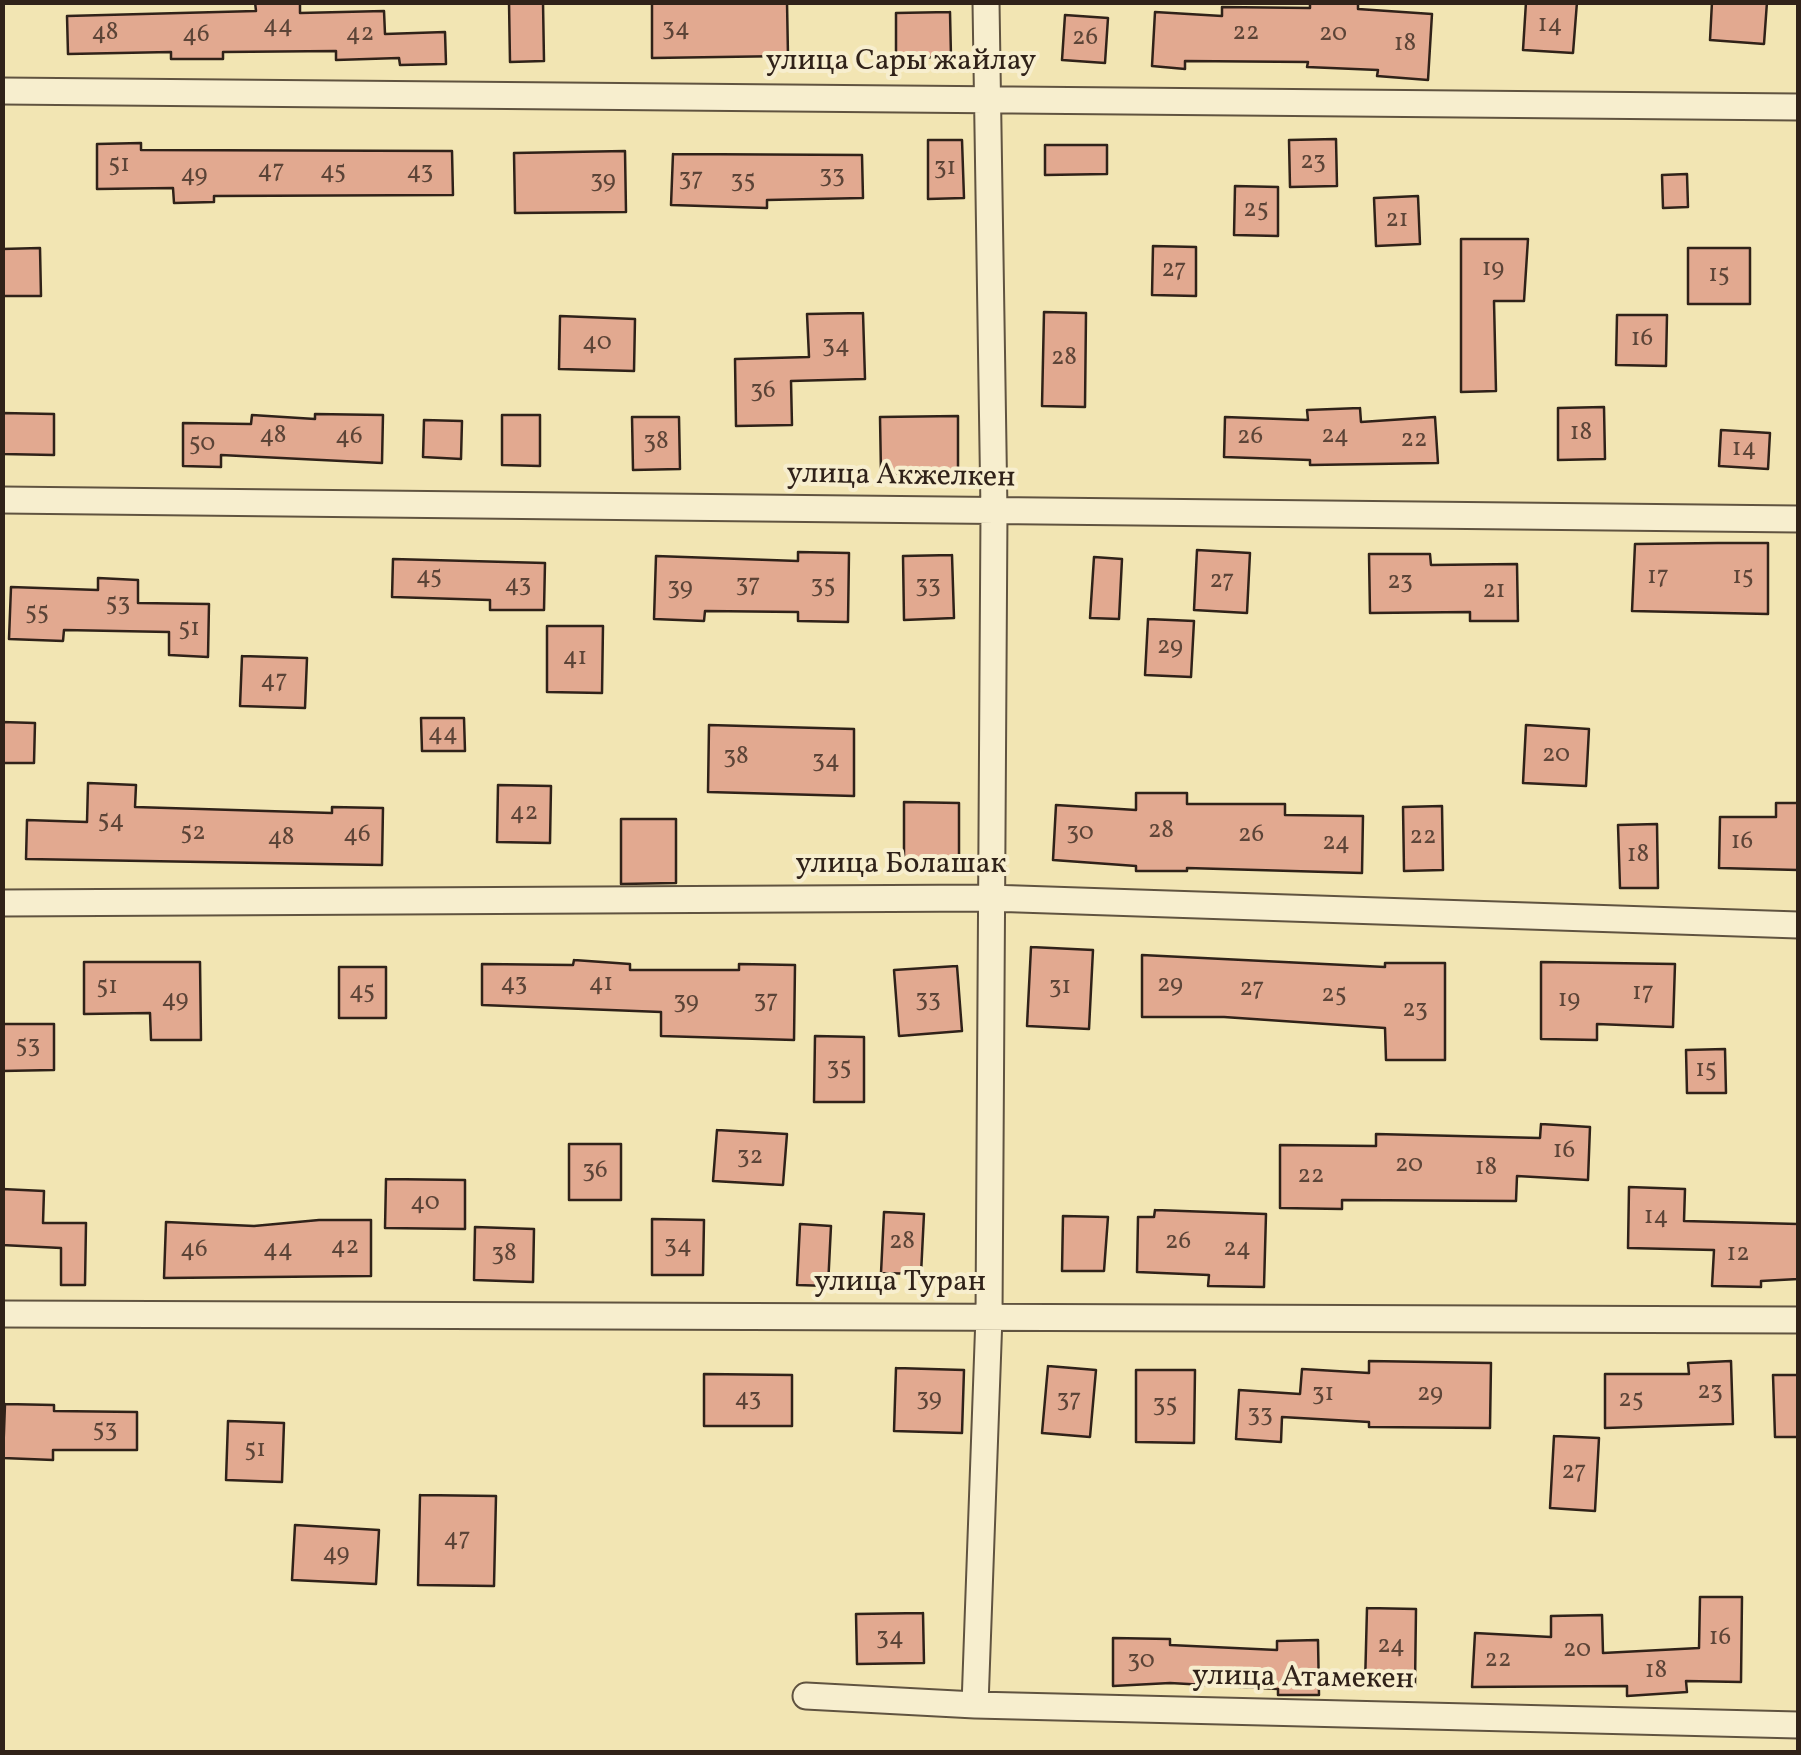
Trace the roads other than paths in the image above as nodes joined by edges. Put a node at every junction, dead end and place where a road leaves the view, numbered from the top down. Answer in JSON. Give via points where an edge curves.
{"nodes":[{"id":1,"x":986,"y":2,"type":"edge"},
{"id":2,"x":2,"y":91,"type":"edge"},
{"id":3,"x":988,"y":96,"type":"junction"},
{"id":4,"x":1798,"y":106,"type":"edge"},
{"id":5,"x":2,"y":500,"type":"edge"},
{"id":6,"x":994,"y":511,"type":"junction"},
{"id":7,"x":1798,"y":519,"type":"edge"},
{"id":8,"x":990,"y":898,"type":"junction"},
{"id":9,"x":2,"y":903,"type":"edge"},
{"id":10,"x":1798,"y":925,"type":"edge"},
{"id":11,"x":2,"y":1314,"type":"edge"},
{"id":12,"x":988,"y":1316,"type":"junction"},
{"id":13,"x":1798,"y":1320,"type":"edge"},
{"id":14,"x":806,"y":1696,"type":"dead end"},
{"id":15,"x":975,"y":1705,"type":"junction"},
{"id":16,"x":1798,"y":1725,"type":"edge"}],
"edges":[{"from":1,"to":3,"type":"street"},
{"from":2,"to":3,"type":"street","name":"улица Сары жайлау"},
{"from":3,"to":4,"type":"street","name":"улица Сары жайлау"},
{"from":3,"to":6,"type":"street"},
{"from":5,"to":6,"type":"street","name":"улица Акжелкен"},
{"from":6,"to":7,"type":"street","name":"улица Акжелкен"},
{"from":6,"to":8,"type":"street"},
{"from":8,"to":9,"type":"street","name":"улица Болашак"},
{"from":8,"to":10,"type":"street","name":"улица Болашак"},
{"from":8,"to":12,"type":"street"},
{"from":11,"to":12,"type":"street","name":"улица Туран"},
{"from":12,"to":13,"type":"street","name":"улица Туран"},
{"from":12,"to":15,"type":"street"},
{"from":14,"to":15,"type":"street","name":"улица Атамекен"},
{"from":15,"to":16,"type":"street","name":"улица Атамекен"}]}
